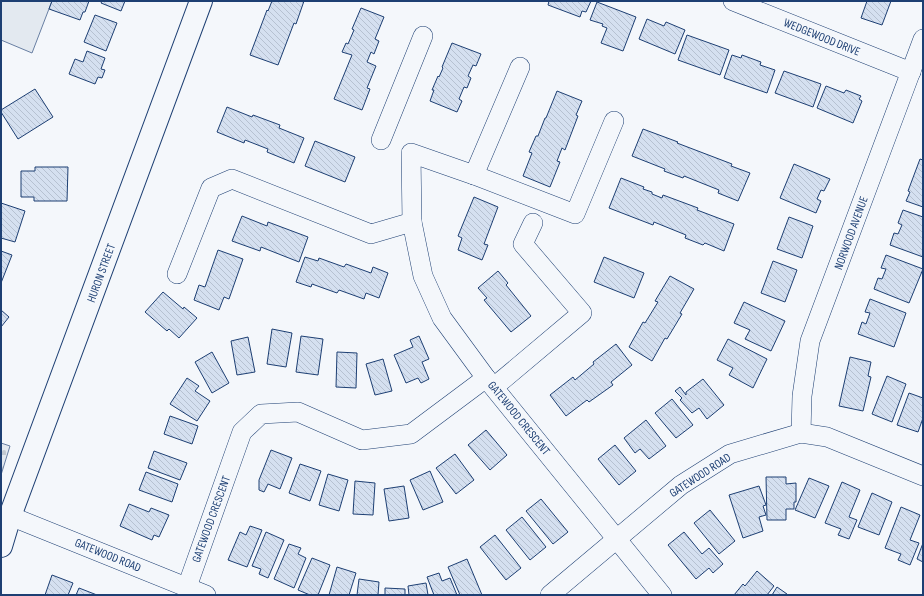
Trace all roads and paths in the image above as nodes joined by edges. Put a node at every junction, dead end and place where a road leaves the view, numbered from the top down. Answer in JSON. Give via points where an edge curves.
{"nodes":[{"id":1,"x":202,"y":1,"type":"edge"},
{"id":2,"x":733,"y":1,"type":"edge"},
{"id":3,"x":423,"y":36,"type":"dead end"},
{"id":4,"x":923,"y":39,"type":"edge"},
{"id":5,"x":520,"y":67,"type":"dead end"},
{"id":6,"x":910,"y":72,"type":"junction"},
{"id":7,"x":614,"y":121,"type":"dead end"},
{"id":8,"x":381,"y":140,"type":"dead end"},
{"id":9,"x":474,"y":175,"type":"junction"},
{"id":10,"x":412,"y":222,"type":"junction"},
{"id":11,"x":533,"y":223,"type":"dead end"},
{"id":12,"x":177,"y":274,"type":"dead end"},
{"id":13,"x":490,"y":382,"type":"junction"},
{"id":14,"x":802,"y":433,"type":"junction"},
{"id":15,"x":923,"y":476,"type":"edge"},
{"id":16,"x":10,"y":516,"type":"junction"},
{"id":17,"x":617,"y":539,"type":"junction"},
{"id":18,"x":1,"y":546,"type":"edge"},
{"id":19,"x":187,"y":587,"type":"junction"},
{"id":20,"x":206,"y":595,"type":"edge"},
{"id":21,"x":550,"y":595,"type":"edge"},
{"id":22,"x":662,"y":595,"type":"edge"}],
"edges":[{"from":1,"to":16,"type":"main road","name":"HURON STREET"},
{"from":2,"to":6,"type":"street","name":"WEDGEWOOD DRIVE"},
{"from":3,"to":8,"type":"street"},
{"from":4,"to":6,"type":"street","name":"NORWOOD AVENUE"},
{"from":5,"to":9,"type":"street"},
{"from":6,"to":14,"type":"street","name":"NORWOOD AVENUE","via":[[810,341],[802,396]]},
{"from":7,"to":9,"type":"street","via":[[575,214]]},
{"from":9,"to":10,"type":"street","via":[[411,153]]},
{"from":10,"to":12,"type":"street","via":[[371,234],[232,179],[211,188]]},
{"from":10,"to":13,"type":"street","via":[[424,276],[442,318]]},
{"from":11,"to":13,"type":"street","via":[[523,244],[582,313]]},
{"from":13,"to":17,"type":"street","name":"GATEWOOD CRESCENT"},
{"from":13,"to":19,"type":"street","name":"GATEWOOD CRESCENT","via":[[411,434],[362,440],[298,412],[261,414],[242,432]]},
{"from":14,"to":15,"type":"street","name":"GATEWOOD ROAD","via":[[827,438]]},
{"from":14,"to":17,"type":"street","name":"GATEWOOD ROAD","via":[[730,454],[681,485]]},
{"from":16,"to":18,"type":"main road","name":"HURON STREET"},
{"from":16,"to":19,"type":"street","name":"GATEWOOD ROAD"},
{"from":17,"to":21,"type":"street","name":"GATEWOOD ROAD"},
{"from":17,"to":22,"type":"street","name":"GATEWOOD CRESCENT"},
{"from":19,"to":20,"type":"street","name":"GATEWOOD ROAD"}]}
